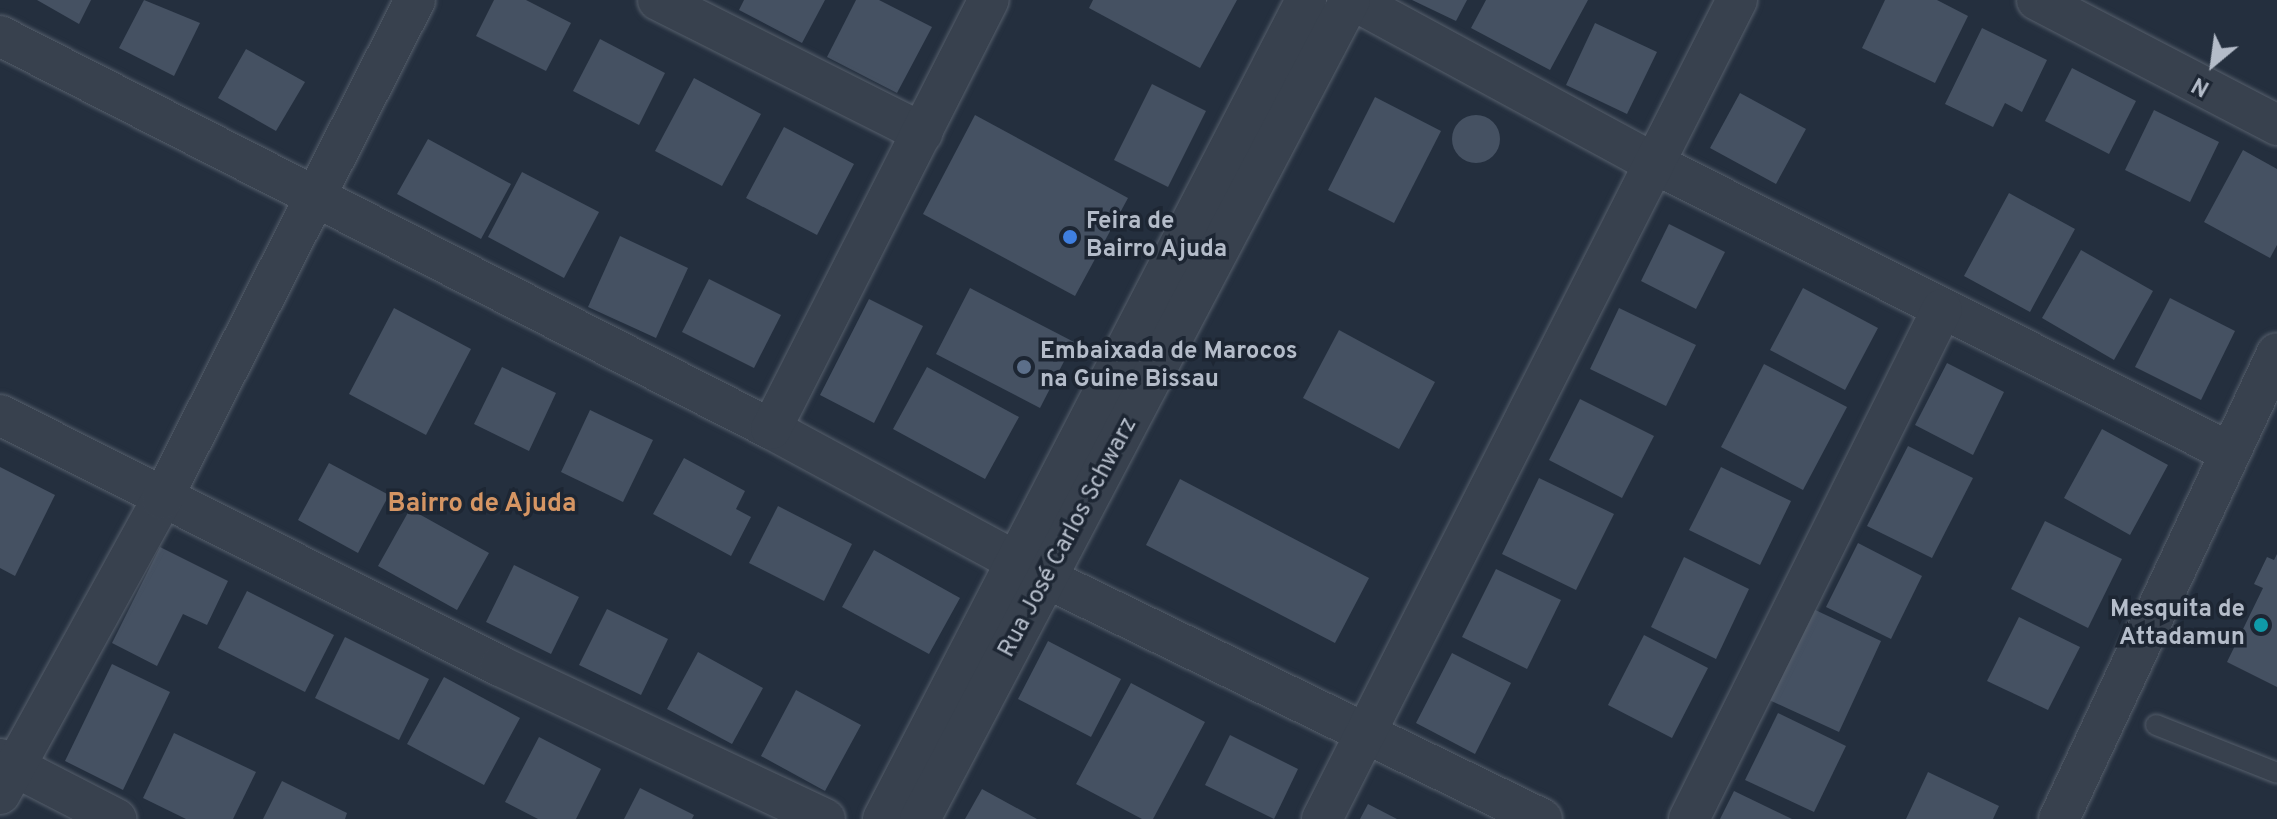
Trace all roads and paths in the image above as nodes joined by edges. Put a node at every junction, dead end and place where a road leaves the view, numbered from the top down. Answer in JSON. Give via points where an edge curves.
{"nodes":[{"id":1,"x":415,"y":0,"type":"edge"},
{"id":2,"x":658,"y":0,"type":"edge"},
{"id":3,"x":989,"y":0,"type":"edge"},
{"id":4,"x":1306,"y":0,"type":"edge"},
{"id":5,"x":1352,"y":0,"type":"edge"},
{"id":6,"x":1737,"y":0,"type":"edge"},
{"id":7,"x":2037,"y":0,"type":"edge"},
{"id":8,"x":0,"y":36,"type":"edge"},
{"id":9,"x":2277,"y":125,"type":"edge"},
{"id":10,"x":922,"y":133,"type":"junction"},
{"id":11,"x":1655,"y":164,"type":"junction"},
{"id":12,"x":315,"y":197,"type":"junction"},
{"id":13,"x":1942,"y":309,"type":"junction"},
{"id":14,"x":2277,"y":353,"type":"edge"},
{"id":15,"x":0,"y":415,"type":"edge"},
{"id":16,"x":771,"y":429,"type":"junction"},
{"id":17,"x":2229,"y":452,"type":"junction"},
{"id":18,"x":162,"y":499,"type":"junction"},
{"id":19,"x":1013,"y":559,"type":"junction"},
{"id":20,"x":1048,"y":579,"type":"junction"},
{"id":21,"x":2156,"y":725,"type":"dead end"},
{"id":22,"x":1365,"y":733,"type":"junction"},
{"id":23,"x":5,"y":773,"type":"edge"},
{"id":24,"x":2277,"y":773,"type":"edge"},
{"id":25,"x":116,"y":819,"type":"edge"},
{"id":26,"x":825,"y":819,"type":"edge"},
{"id":27,"x":883,"y":819,"type":"edge"},
{"id":28,"x":920,"y":819,"type":"edge"},
{"id":29,"x":1322,"y":819,"type":"edge"},
{"id":30,"x":1542,"y":819,"type":"edge"},
{"id":31,"x":1689,"y":819,"type":"edge"},
{"id":32,"x":2059,"y":819,"type":"edge"}],
"edges":[{"from":1,"to":12,"type":"street"},
{"from":2,"to":10,"type":"street"},
{"from":3,"to":10,"type":"street"},
{"from":4,"to":19,"type":"street","name":"Rua José Carlos Schwarz"},
{"from":5,"to":11,"type":"street"},
{"from":5,"to":20,"type":"street","name":"Rua José Carlos Schwarz"},
{"from":6,"to":11,"type":"street"},
{"from":7,"to":9,"type":"street"},
{"from":8,"to":12,"type":"street"},
{"from":10,"to":16,"type":"street"},
{"from":11,"to":13,"type":"street"},
{"from":11,"to":22,"type":"street"},
{"from":12,"to":16,"type":"street"},
{"from":12,"to":18,"type":"street"},
{"from":13,"to":17,"type":"street"},
{"from":13,"to":31,"type":"street"},
{"from":14,"to":17,"type":"street"},
{"from":15,"to":18,"type":"street"},
{"from":16,"to":19,"type":"street"},
{"from":17,"to":32,"type":"street"},
{"from":18,"to":23,"type":"street"},
{"from":18,"to":26,"type":"street"},
{"from":19,"to":20,"type":"street"},
{"from":19,"to":27,"type":"street","name":"Rua José Carlos Schwarz"},
{"from":20,"to":22,"type":"street"},
{"from":20,"to":28,"type":"street","name":"Rua José Carlos Schwarz"},
{"from":21,"to":24,"type":"lane"},
{"from":22,"to":29,"type":"street"},
{"from":22,"to":30,"type":"street"},
{"from":23,"to":25,"type":"street"}]}
